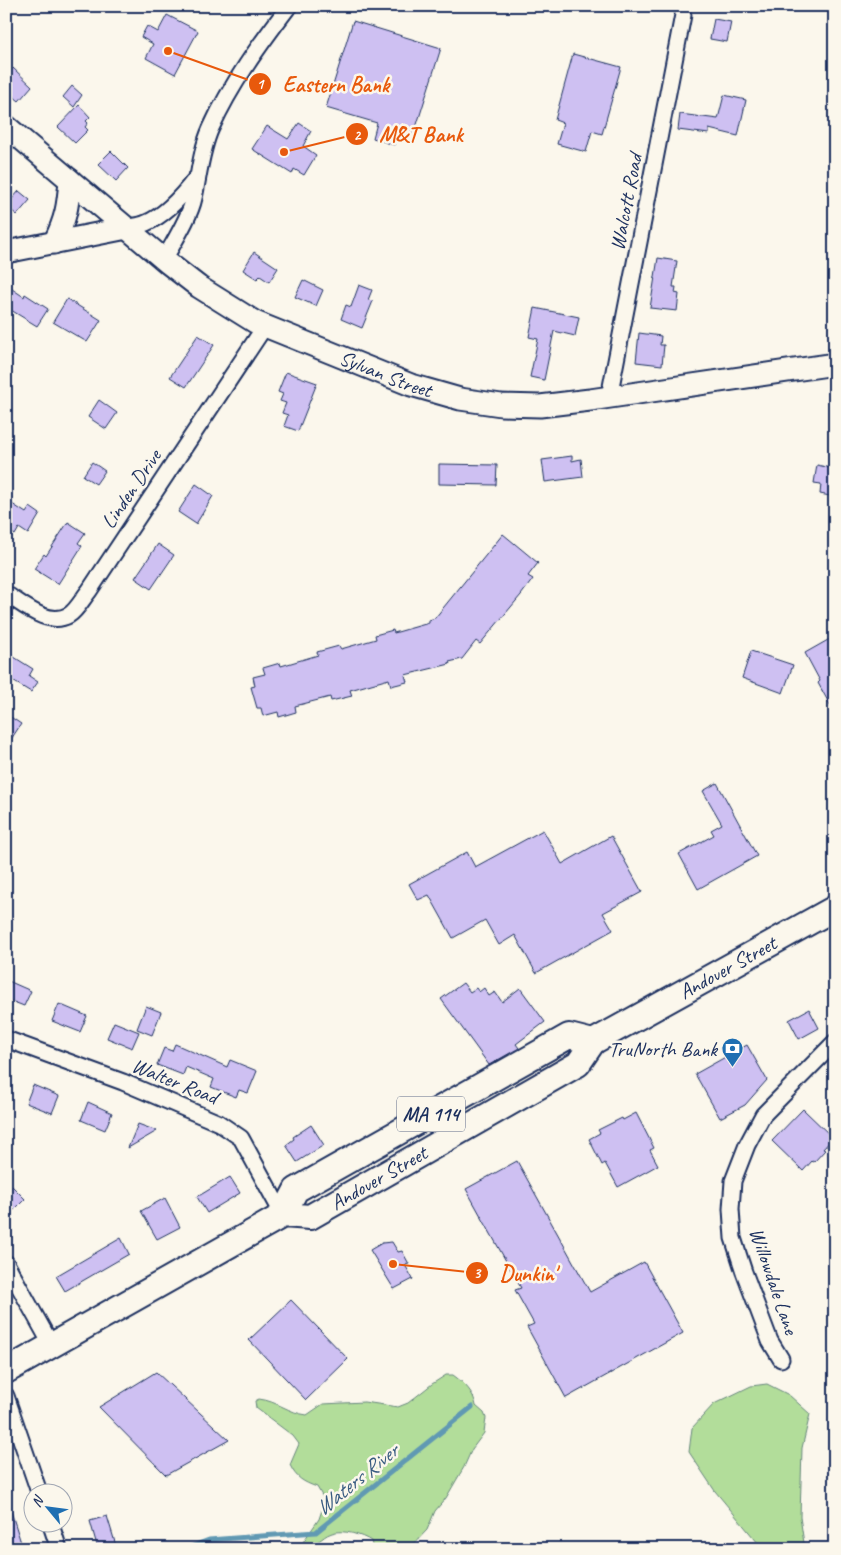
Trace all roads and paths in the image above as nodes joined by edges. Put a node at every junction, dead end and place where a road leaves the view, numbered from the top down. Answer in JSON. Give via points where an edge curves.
{"nodes":[{"id":1,"x":289,"y":6,"type":"edge"},
{"id":2,"x":683,"y":15,"type":"dead end"},
{"id":3,"x":6,"y":126,"type":"edge"},
{"id":4,"x":196,"y":177,"type":"junction"},
{"id":5,"x":70,"y":180,"type":"junction"},
{"id":6,"x":127,"y":228,"type":"junction"},
{"id":7,"x":54,"y":243,"type":"junction"},
{"id":8,"x":6,"y":252,"type":"edge"},
{"id":9,"x":164,"y":260,"type":"junction"},
{"id":10,"x":265,"y":326,"type":"junction"},
{"id":11,"x":835,"y":364,"type":"edge"},
{"id":12,"x":610,"y":397,"type":"junction"},
{"id":13,"x":6,"y":594,"type":"edge"},
{"id":14,"x":835,"y":908,"type":"edge"},
{"id":15,"x":6,"y":1039,"type":"edge"},
{"id":16,"x":835,"y":1042,"type":"edge"},
{"id":17,"x":283,"y":1215,"type":"junction"},
{"id":18,"x":6,"y":1263,"type":"edge"},
{"id":19,"x":52,"y":1346,"type":"junction"},
{"id":20,"x":781,"y":1359,"type":"dead end"},
{"id":21,"x":6,"y":1371,"type":"edge"},
{"id":22,"x":6,"y":1396,"type":"edge"},
{"id":23,"x":36,"y":1482,"type":"edge"},
{"id":24,"x":53,"y":1532,"type":"edge"},
{"id":25,"x":59,"y":1549,"type":"edge"}],
"edges":[{"from":1,"to":4,"type":"street","via":[[262,43],[210,129]]},
{"from":2,"to":12,"type":"street","name":"Walcott Road"},
{"from":3,"to":5,"type":"main road","name":"Sylvan Street"},
{"from":4,"to":6,"type":"street","via":[[164,213],[146,223]]},
{"from":4,"to":9,"type":"street","via":[[194,200]]},
{"from":5,"to":6,"type":"main road","name":"Sylvan Street"},
{"from":5,"to":7,"type":"main road","via":[[64,223]]},
{"from":6,"to":7,"type":"main road"},
{"from":6,"to":9,"type":"main road","name":"Sylvan Street"},
{"from":7,"to":8,"type":"main road"},
{"from":9,"to":10,"type":"main road","name":"Sylvan Street","via":[[199,287]]},
{"from":10,"to":12,"type":"main road","name":"Sylvan Street","via":[[411,385],[460,398],[501,405],[540,406]]},
{"from":10,"to":13,"type":"street","name":"Linden Drive","via":[[71,614],[59,619],[45,618]]},
{"from":11,"to":12,"type":"main road","name":"Sylvan Street"},
{"from":14,"to":17,"type":"highway","name":"Andover Street","number":"MA 114","via":[[593,1042],[569,1036],[296,1190]]},
{"from":15,"to":17,"type":"street","name":"Walter Road","via":[[219,1122],[240,1138]]},
{"from":16,"to":20,"type":"street","name":"Willowdale Lane","via":[[763,1115],[733,1181],[733,1238],[770,1341]]},
{"from":17,"to":19,"type":"highway"},
{"from":18,"to":19,"type":"street"},
{"from":19,"to":21,"type":"highway"},
{"from":22,"to":23,"type":"street"},
{"from":24,"to":25,"type":"street"}]}
